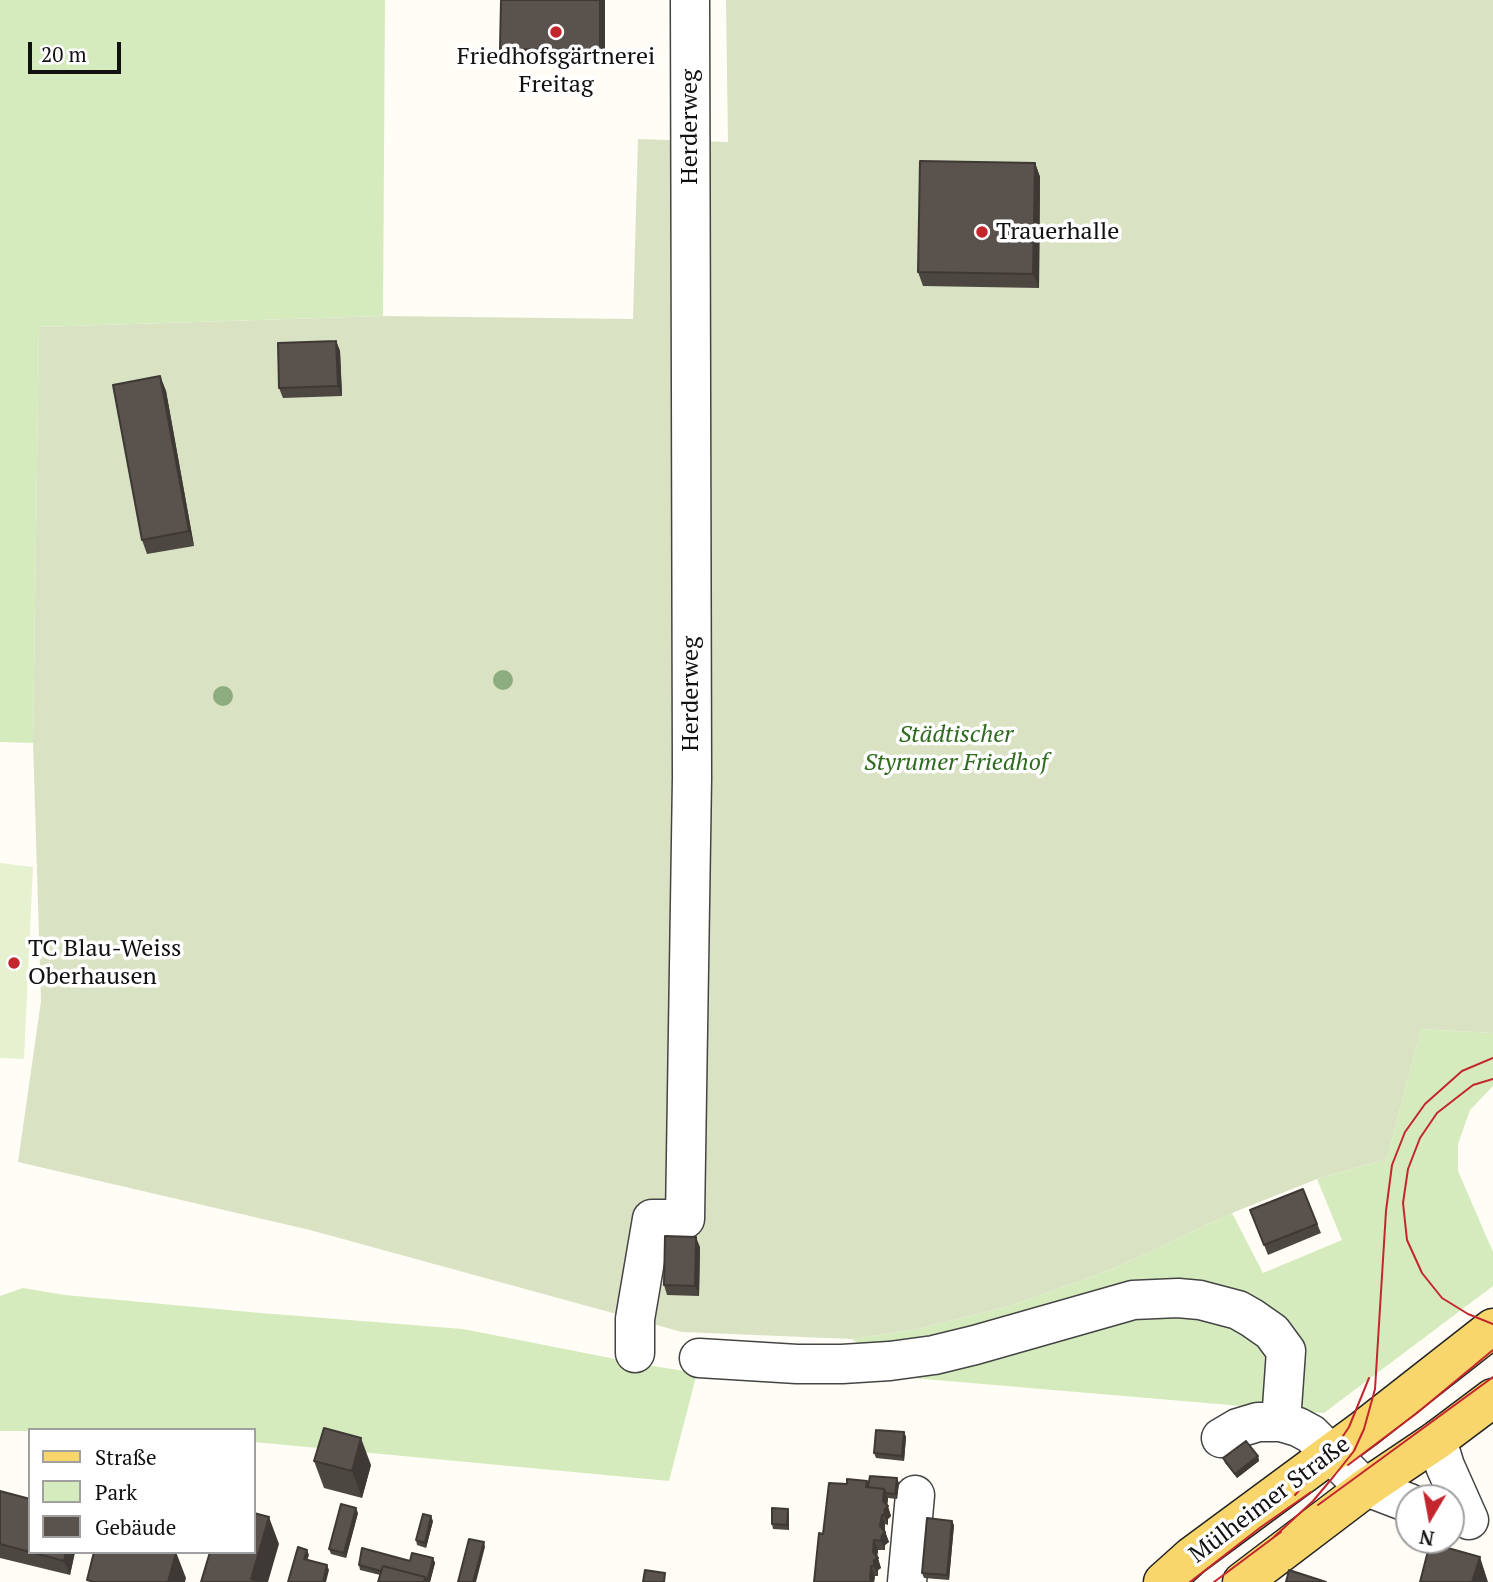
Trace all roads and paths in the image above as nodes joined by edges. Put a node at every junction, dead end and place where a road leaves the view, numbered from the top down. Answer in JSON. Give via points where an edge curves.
{"nodes":[{"id":1,"x":690,"y":0,"type":"edge"},
{"id":2,"x":1493,"y":1328,"type":"edge"},
{"id":3,"x":635,"y":1353,"type":"dead end"},
{"id":4,"x":699,"y":1358,"type":"dead end"},
{"id":5,"x":1493,"y":1398,"type":"edge"},
{"id":6,"x":1281,"y":1422,"type":"junction"},
{"id":7,"x":1221,"y":1438,"type":"dead end"},
{"id":8,"x":1437,"y":1440,"type":"junction"},
{"id":9,"x":1331,"y":1454,"type":"junction"},
{"id":10,"x":1367,"y":1487,"type":"junction"},
{"id":11,"x":915,"y":1495,"type":"dead end"},
{"id":12,"x":1395,"y":1498,"type":"edge"},
{"id":13,"x":1471,"y":1521,"type":"edge"},
{"id":14,"x":907,"y":1582,"type":"edge"},
{"id":15,"x":1163,"y":1582,"type":"edge"},
{"id":16,"x":1242,"y":1582,"type":"edge"}],
"edges":[{"from":1,"to":3,"type":"street","name":"Herderweg","via":[[692,778],[685,1219],[652,1219],[635,1319]]},
{"from":2,"to":9,"type":"main road","name":"Mülheimer Straße"},
{"from":4,"to":6,"type":"street","via":[[797,1364],[890,1361],[975,1345],[1133,1300],[1200,1300],[1252,1318],[1272,1332],[1286,1351]]},
{"from":5,"to":8,"type":"main road","name":"Mülheimer Straße"},
{"from":6,"to":7,"type":"street","via":[[1258,1422]]},
{"from":6,"to":9,"type":"street","via":[[1311,1434]]},
{"from":8,"to":10,"type":"main road","name":"Mülheimer Straße"},
{"from":8,"to":13,"type":"street"},
{"from":9,"to":10,"type":"street"},
{"from":9,"to":15,"type":"main road","name":"Mülheimer Straße"},
{"from":10,"to":12,"type":"street"},
{"from":10,"to":16,"type":"main road","name":"Mülheimer Straße"},
{"from":11,"to":14,"type":"street"}]}
